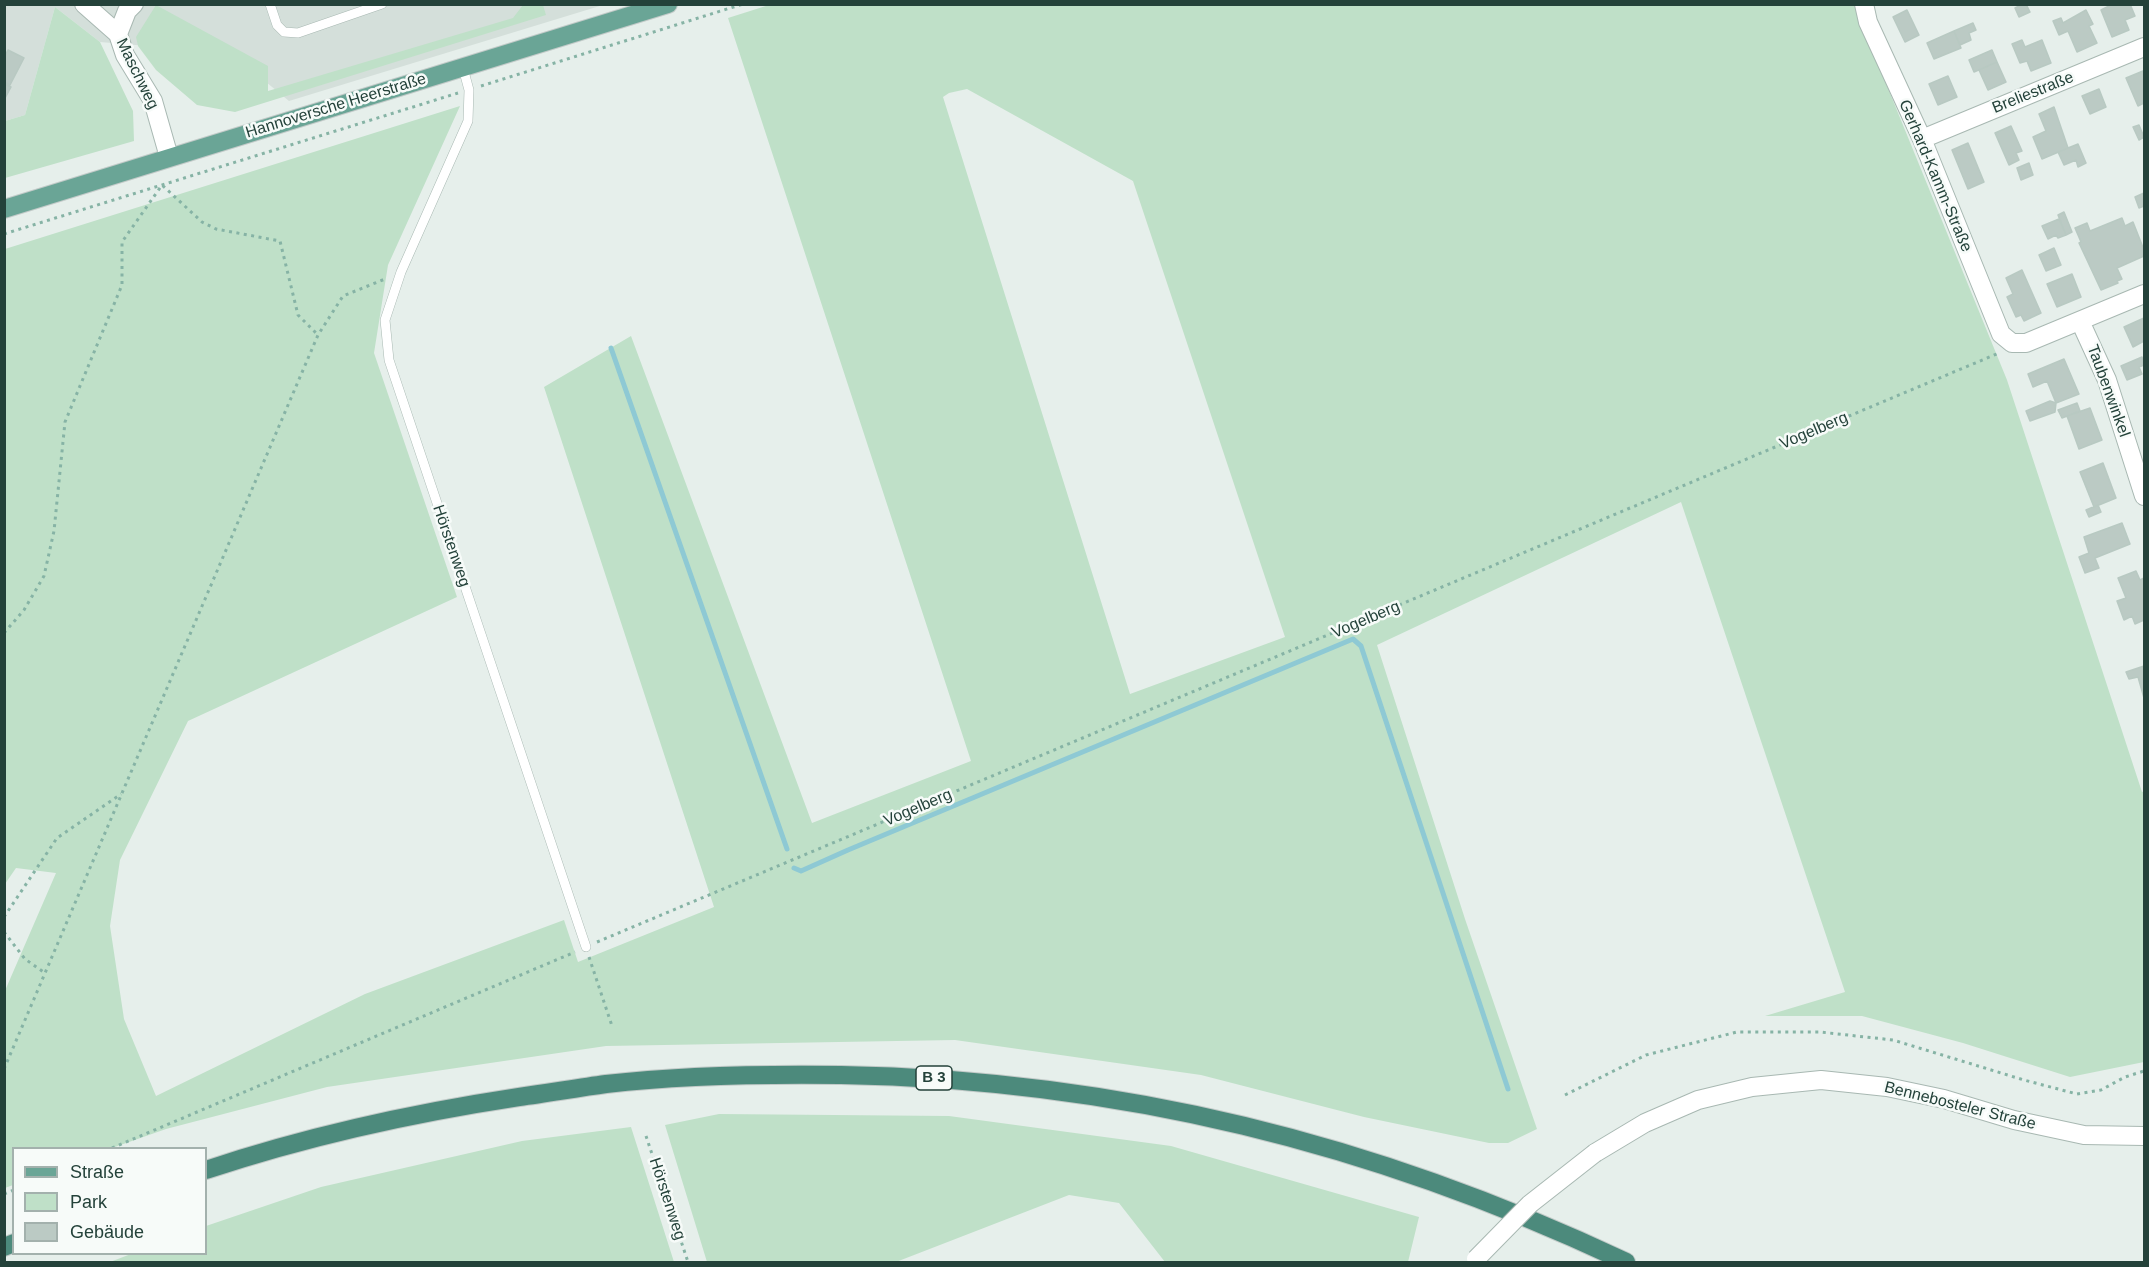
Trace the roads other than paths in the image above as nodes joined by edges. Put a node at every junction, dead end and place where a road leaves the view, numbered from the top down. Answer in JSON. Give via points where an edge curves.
{"nodes":[{"id":1,"x":84,"y":4,"type":"edge"},
{"id":2,"x":134,"y":4,"type":"edge"},
{"id":3,"x":270,"y":4,"type":"edge"},
{"id":4,"x":382,"y":4,"type":"edge"},
{"id":5,"x":668,"y":4,"type":"edge"},
{"id":6,"x":1864,"y":4,"type":"edge"},
{"id":7,"x":118,"y":34,"type":"junction"},
{"id":8,"x":2145,"y":47,"type":"edge"},
{"id":9,"x":463,"y":68,"type":"junction"},
{"id":10,"x":1922,"y":139,"type":"junction"},
{"id":11,"x":169,"y":157,"type":"junction"},
{"id":12,"x":4,"y":209,"type":"edge"},
{"id":13,"x":2145,"y":294,"type":"edge"},
{"id":14,"x":2080,"y":321,"type":"junction"},
{"id":15,"x":2145,"y":496,"type":"edge"},
{"id":16,"x":586,"y":947,"type":"road end"},
{"id":17,"x":2145,"y":1136,"type":"edge"},
{"id":18,"x":207,"y":1170,"type":"edge"},
{"id":19,"x":1474,"y":1261,"type":"edge"},
{"id":20,"x":1626,"y":1263,"type":"edge"}],
"edges":[{"from":1,"to":7,"type":"street","name":"Maschweg"},
{"from":2,"to":7,"type":"street"},
{"from":3,"to":4,"type":"lane","via":[[284,32],[298,33]]},
{"from":5,"to":9,"type":"main road","name":"Hannoversche Heerstraße"},
{"from":6,"to":10,"type":"street","name":"Gerhard-Kamm-Straße","via":[[1868,22]]},
{"from":7,"to":11,"type":"street","name":"Maschweg","via":[[125,55],[153,101]]},
{"from":8,"to":10,"type":"street","name":"Breliestraße"},
{"from":9,"to":11,"type":"main road","name":"Hannoversche Heerstraße"},
{"from":9,"to":16,"type":"lane","name":"Hörstenweg","via":[[469,90],[468,121],[401,272],[385,320],[389,360]]},
{"from":10,"to":14,"type":"street","name":"Gerhard-Kamm-Straße","via":[[2001,334],[2012,343],[2026,343]]},
{"from":11,"to":12,"type":"main road","name":"Hannoversche Heerstraße"},
{"from":13,"to":14,"type":"street"},
{"from":14,"to":15,"type":"street","name":"Taubenwinkel","via":[[2107,380]]},
{"from":17,"to":19,"type":"street","name":"Bennebosteler Straße","bridge":true,"via":[[2084,1135],[1887,1087],[1821,1080],[1752,1088],[1698,1100],[1645,1123],[1595,1153],[1530,1204]]},
{"from":18,"to":20,"type":"highway","number":"B 3","via":[[310,1138],[404,1116],[608,1084],[768,1074],[947,1079],[1116,1099],[1309,1142],[1461,1191]]}]}
